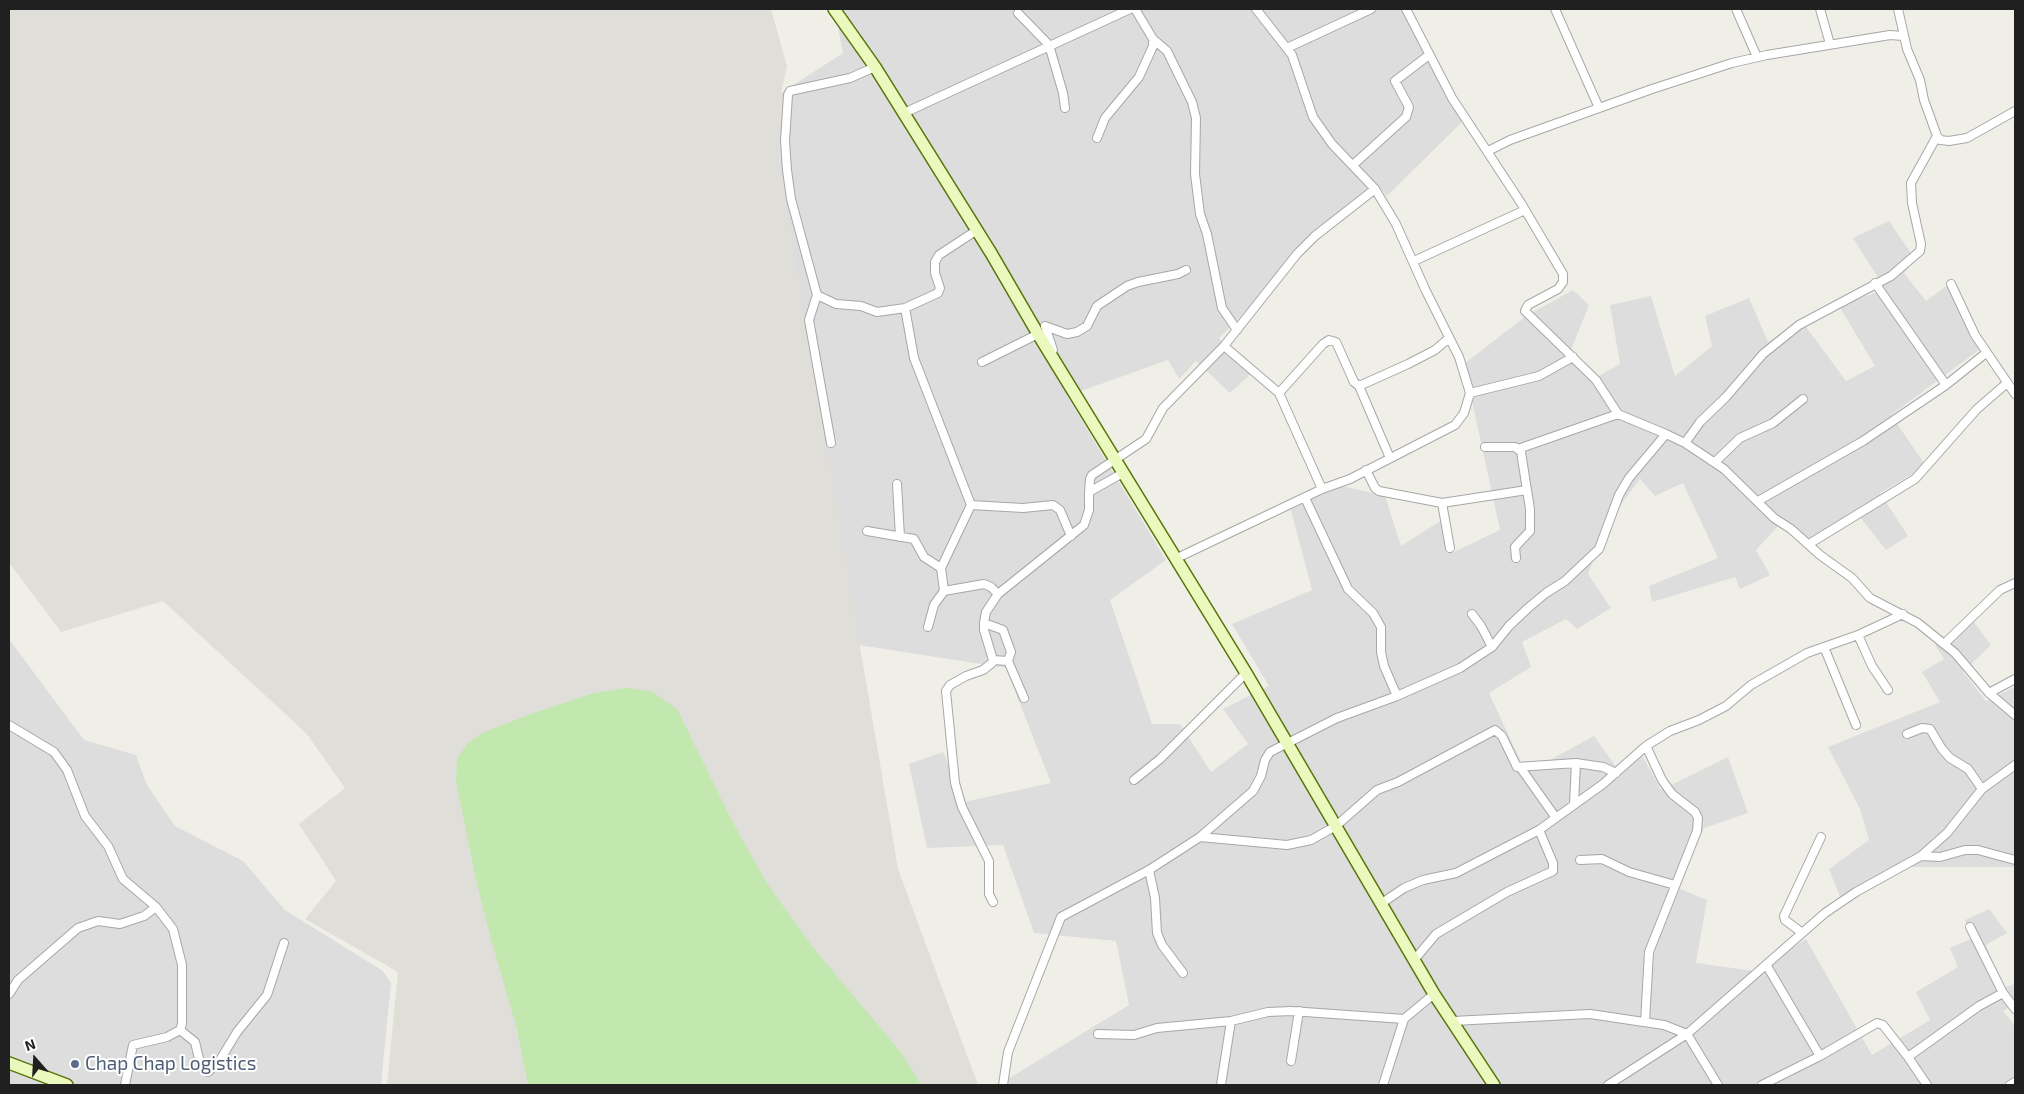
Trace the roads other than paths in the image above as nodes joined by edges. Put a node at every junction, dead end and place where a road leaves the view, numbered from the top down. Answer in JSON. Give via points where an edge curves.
{"nodes":[{"id":1,"x":834,"y":9,"type":"edge"},
{"id":2,"x":1130,"y":9,"type":"edge"},
{"id":3,"x":1135,"y":9,"type":"edge"},
{"id":4,"x":1256,"y":9,"type":"edge"},
{"id":5,"x":1371,"y":9,"type":"edge"},
{"id":6,"x":1406,"y":9,"type":"edge"},
{"id":7,"x":1555,"y":9,"type":"edge"},
{"id":8,"x":1736,"y":9,"type":"edge"},
{"id":9,"x":1820,"y":9,"type":"edge"},
{"id":10,"x":1898,"y":9,"type":"edge"},
{"id":11,"x":1018,"y":13,"type":"dead end"},
{"id":12,"x":1903,"y":36,"type":"junction"},
{"id":13,"x":1153,"y":39,"type":"junction"},
{"id":14,"x":1830,"y":44,"type":"junction"},
{"id":15,"x":1049,"y":45,"type":"junction"},
{"id":16,"x":1287,"y":48,"type":"junction"},
{"id":17,"x":1429,"y":55,"type":"junction"},
{"id":18,"x":1757,"y":57,"type":"junction"},
{"id":19,"x":875,"y":67,"type":"junction"},
{"id":20,"x":1065,"y":108,"type":"dead end"},
{"id":21,"x":1599,"y":108,"type":"junction"},
{"id":22,"x":2015,"y":111,"type":"edge"},
{"id":23,"x":904,"y":112,"type":"junction"},
{"id":24,"x":1936,"y":136,"type":"junction"},
{"id":25,"x":1097,"y":138,"type":"dead end"},
{"id":26,"x":1488,"y":151,"type":"junction"},
{"id":27,"x":1353,"y":165,"type":"junction"},
{"id":28,"x":1375,"y":188,"type":"junction"},
{"id":29,"x":1525,"y":210,"type":"junction"},
{"id":30,"x":976,"y":230,"type":"junction"},
{"id":31,"x":1414,"y":262,"type":"junction"},
{"id":32,"x":1186,"y":270,"type":"dead end"},
{"id":33,"x":1875,"y":283,"type":"junction"},
{"id":34,"x":1951,"y":284,"type":"dead end"},
{"id":35,"x":817,"y":295,"type":"junction"},
{"id":36,"x":905,"y":308,"type":"junction"},
{"id":37,"x":1237,"y":330,"type":"junction"},
{"id":38,"x":1038,"y":334,"type":"junction"},
{"id":39,"x":1449,"y":338,"type":"junction"},
{"id":40,"x":1224,"y":346,"type":"junction"},
{"id":41,"x":1986,"y":353,"type":"junction"},
{"id":42,"x":1051,"y":354,"type":"junction"},
{"id":43,"x":1573,"y":358,"type":"junction"},
{"id":44,"x":982,"y":362,"type":"dead end"},
{"id":45,"x":2007,"y":383,"type":"junction"},
{"id":46,"x":1946,"y":385,"type":"junction"},
{"id":47,"x":1360,"y":386,"type":"junction"},
{"id":48,"x":1280,"y":393,"type":"junction"},
{"id":49,"x":1470,"y":393,"type":"junction"},
{"id":50,"x":2015,"y":394,"type":"edge"},
{"id":51,"x":1803,"y":399,"type":"dead end"},
{"id":52,"x":1618,"y":414,"type":"junction"},
{"id":53,"x":1666,"y":434,"type":"junction"},
{"id":54,"x":831,"y":443,"type":"dead end"},
{"id":55,"x":1686,"y":443,"type":"junction"},
{"id":56,"x":1485,"y":447,"type":"dead end"},
{"id":57,"x":1518,"y":449,"type":"junction"},
{"id":58,"x":1390,"y":458,"type":"junction"},
{"id":59,"x":1115,"y":459,"type":"junction"},
{"id":60,"x":1715,"y":462,"type":"junction"},
{"id":61,"x":1366,"y":470,"type":"junction"},
{"id":62,"x":1123,"y":473,"type":"junction"},
{"id":63,"x":897,"y":484,"type":"dead end"},
{"id":64,"x":1322,"y":489,"type":"junction"},
{"id":65,"x":1527,"y":490,"type":"junction"},
{"id":66,"x":1089,"y":492,"type":"junction"},
{"id":67,"x":1305,"y":498,"type":"junction"},
{"id":68,"x":1758,"y":502,"type":"junction"},
{"id":69,"x":971,"y":504,"type":"junction"},
{"id":70,"x":1442,"y":504,"type":"junction"},
{"id":71,"x":867,"y":532,"type":"dead end"},
{"id":72,"x":1071,"y":536,"type":"junction"},
{"id":73,"x":900,"y":538,"type":"junction"},
{"id":74,"x":1809,"y":544,"type":"junction"},
{"id":75,"x":1450,"y":548,"type":"dead end"},
{"id":76,"x":1516,"y":558,"type":"dead end"},
{"id":77,"x":1175,"y":559,"type":"junction"},
{"id":78,"x":941,"y":568,"type":"junction"},
{"id":79,"x":2015,"y":583,"type":"edge"},
{"id":80,"x":944,"y":591,"type":"junction"},
{"id":81,"x":998,"y":594,"type":"junction"},
{"id":82,"x":1472,"y":614,"type":"dead end"},
{"id":83,"x":1903,"y":614,"type":"junction"},
{"id":84,"x":984,"y":623,"type":"junction"},
{"id":85,"x":928,"y":627,"type":"dead end"},
{"id":86,"x":1858,"y":635,"type":"junction"},
{"id":87,"x":1944,"y":644,"type":"junction"},
{"id":88,"x":1492,"y":647,"type":"junction"},
{"id":89,"x":1824,"y":648,"type":"junction"},
{"id":90,"x":993,"y":660,"type":"junction"},
{"id":91,"x":1008,"y":661,"type":"junction"},
{"id":92,"x":1246,"y":673,"type":"junction"},
{"id":93,"x":2015,"y":678,"type":"edge"},
{"id":94,"x":1888,"y":690,"type":"dead end"},
{"id":95,"x":1989,"y":693,"type":"junction"},
{"id":96,"x":1397,"y":696,"type":"junction"},
{"id":97,"x":1024,"y":698,"type":"dead end"},
{"id":98,"x":2015,"y":715,"type":"edge"},
{"id":99,"x":1856,"y":725,"type":"dead end"},
{"id":100,"x":9,"y":726,"type":"edge"},
{"id":101,"x":1907,"y":734,"type":"dead end"},
{"id":102,"x":1286,"y":743,"type":"junction"},
{"id":103,"x":1646,"y":746,"type":"junction"},
{"id":104,"x":1576,"y":763,"type":"junction"},
{"id":105,"x":2015,"y":765,"type":"edge"},
{"id":106,"x":1520,"y":768,"type":"junction"},
{"id":107,"x":1616,"y":773,"type":"junction"},
{"id":108,"x":1134,"y":780,"type":"dead end"},
{"id":109,"x":1982,"y":790,"type":"junction"},
{"id":110,"x":1574,"y":804,"type":"junction"},
{"id":111,"x":1556,"y":818,"type":"junction"},
{"id":112,"x":1336,"y":826,"type":"junction"},
{"id":113,"x":1539,"y":830,"type":"junction"},
{"id":114,"x":1821,"y":837,"type":"dead end"},
{"id":115,"x":1200,"y":838,"type":"junction"},
{"id":116,"x":1921,"y":856,"type":"junction"},
{"id":117,"x":1580,"y":860,"type":"dead end"},
{"id":118,"x":2015,"y":860,"type":"edge"},
{"id":119,"x":1149,"y":870,"type":"junction"},
{"id":120,"x":1675,"y":885,"type":"junction"},
{"id":121,"x":993,"y":902,"type":"dead end"},
{"id":122,"x":1382,"y":903,"type":"junction"},
{"id":123,"x":156,"y":907,"type":"junction"},
{"id":124,"x":1970,"y":927,"type":"dead end"},
{"id":125,"x":1801,"y":932,"type":"junction"},
{"id":126,"x":284,"y":942,"type":"dead end"},
{"id":127,"x":1415,"y":959,"type":"junction"},
{"id":128,"x":1767,"y":966,"type":"junction"},
{"id":129,"x":1183,"y":972,"type":"dead end"},
{"id":130,"x":11,"y":985,"type":"edge"},
{"id":131,"x":2003,"y":993,"type":"junction"},
{"id":132,"x":9,"y":994,"type":"edge"},
{"id":133,"x":1434,"y":994,"type":"junction"},
{"id":134,"x":2015,"y":1009,"type":"edge"},
{"id":135,"x":1299,"y":1011,"type":"junction"},
{"id":136,"x":1404,"y":1019,"type":"junction"},
{"id":137,"x":1231,"y":1021,"type":"junction"},
{"id":138,"x":1453,"y":1021,"type":"junction"},
{"id":139,"x":1645,"y":1022,"type":"junction"},
{"id":140,"x":180,"y":1030,"type":"junction"},
{"id":141,"x":1098,"y":1034,"type":"dead end"},
{"id":142,"x":1687,"y":1034,"type":"junction"},
{"id":143,"x":1820,"y":1056,"type":"junction"},
{"id":144,"x":1908,"y":1056,"type":"junction"},
{"id":145,"x":1291,"y":1061,"type":"dead end"},
{"id":146,"x":9,"y":1063,"type":"edge"},
{"id":147,"x":2015,"y":1082,"type":"edge"},
{"id":148,"x":67,"y":1085,"type":"edge"},
{"id":149,"x":125,"y":1085,"type":"edge"},
{"id":150,"x":1003,"y":1085,"type":"edge"},
{"id":151,"x":1221,"y":1085,"type":"edge"},
{"id":152,"x":1383,"y":1085,"type":"edge"},
{"id":153,"x":1494,"y":1085,"type":"edge"},
{"id":154,"x":1608,"y":1085,"type":"edge"},
{"id":155,"x":1718,"y":1085,"type":"edge"},
{"id":156,"x":1762,"y":1085,"type":"edge"},
{"id":157,"x":1927,"y":1085,"type":"edge"},
{"id":158,"x":2010,"y":1085,"type":"edge"}],
"edges":[{"from":1,"to":19,"type":"main road"},
{"from":2,"to":15,"type":"street"},
{"from":3,"to":13,"type":"street"},
{"from":4,"to":16,"type":"street"},
{"from":5,"to":16,"type":"street"},
{"from":6,"to":17,"type":"street"},
{"from":7,"to":21,"type":"street"},
{"from":8,"to":18,"type":"street"},
{"from":9,"to":14,"type":"street"},
{"from":10,"to":12,"type":"street"},
{"from":11,"to":15,"type":"street"},
{"from":12,"to":14,"type":"street"},
{"from":12,"to":24,"type":"street"},
{"from":13,"to":25,"type":"street","via":[[1139,77],[1104,118]]},
{"from":13,"to":37,"type":"street","via":[[1167,51],[1192,102],[1196,118],[1195,174],[1200,214],[1222,308]]},
{"from":14,"to":18,"type":"street"},
{"from":15,"to":20,"type":"street"},
{"from":15,"to":23,"type":"street"},
{"from":16,"to":27,"type":"street","via":[[1313,117],[1332,144]]},
{"from":17,"to":26,"type":"street","via":[[1452,98]]},
{"from":17,"to":27,"type":"street","via":[[1395,80],[1409,107],[1406,117]]},
{"from":18,"to":21,"type":"street","via":[[1652,88]]},
{"from":19,"to":23,"type":"main road"},
{"from":19,"to":35,"type":"street","via":[[850,78],[790,91],[788,95],[785,141],[791,199]]},
{"from":21,"to":26,"type":"street"},
{"from":22,"to":24,"type":"street","via":[[1966,138],[1949,141]]},
{"from":23,"to":30,"type":"main road"},
{"from":24,"to":33,"type":"street","via":[[1911,183],[1920,250],[1890,276]]},
{"from":26,"to":29,"type":"street"},
{"from":27,"to":28,"type":"street"},
{"from":28,"to":31,"type":"street"},
{"from":28,"to":37,"type":"street","via":[[1309,242]]},
{"from":29,"to":31,"type":"street"},
{"from":29,"to":43,"type":"street","via":[[1562,274],[1563,282],[1558,289],[1528,305],[1525,311]]},
{"from":30,"to":36,"type":"street","via":[[939,255],[935,262],[938,293]]},
{"from":30,"to":38,"type":"main road"},
{"from":31,"to":39,"type":"street"},
{"from":32,"to":42,"type":"street","via":[[1127,286],[1097,306],[1087,326],[1077,332],[1067,334],[1046,326],[1053,350]]},
{"from":33,"to":46,"type":"street"},
{"from":33,"to":55,"type":"street","via":[[1799,325],[1763,354],[1700,422]]},
{"from":34,"to":41,"type":"street","via":[[1974,335]]},
{"from":35,"to":36,"type":"street","via":[[836,304],[861,306],[877,312]]},
{"from":35,"to":54,"type":"street","via":[[809,320]]},
{"from":36,"to":69,"type":"street","via":[[914,358]]},
{"from":37,"to":40,"type":"street"},
{"from":38,"to":42,"type":"main road"},
{"from":38,"to":44,"type":"street"},
{"from":39,"to":47,"type":"street","via":[[1435,350]]},
{"from":39,"to":49,"type":"street","via":[[1459,357]]},
{"from":40,"to":48,"type":"street"},
{"from":40,"to":59,"type":"street","via":[[1162,408],[1146,439]]},
{"from":41,"to":45,"type":"street"},
{"from":41,"to":46,"type":"street"},
{"from":42,"to":59,"type":"main road"},
{"from":43,"to":49,"type":"street","via":[[1540,376]]},
{"from":43,"to":52,"type":"street","via":[[1596,380]]},
{"from":45,"to":50,"type":"street"},
{"from":45,"to":74,"type":"street","via":[[1977,409],[1915,479]]},
{"from":46,"to":68,"type":"street","via":[[1863,441]]},
{"from":47,"to":48,"type":"street","via":[[1354,382],[1336,342],[1329,340]]},
{"from":47,"to":58,"type":"street"},
{"from":48,"to":64,"type":"street"},
{"from":49,"to":58,"type":"street","via":[[1464,413],[1455,425]]},
{"from":51,"to":60,"type":"street","via":[[1773,423],[1740,438]]},
{"from":52,"to":53,"type":"street"},
{"from":52,"to":57,"type":"street"},
{"from":53,"to":55,"type":"street"},
{"from":53,"to":88,"type":"street","via":[[1629,478],[1599,549],[1565,582],[1528,608]]},
{"from":55,"to":60,"type":"street"},
{"from":56,"to":57,"type":"street"},
{"from":57,"to":65,"type":"street"},
{"from":58,"to":61,"type":"street"},
{"from":59,"to":62,"type":"main road"},
{"from":59,"to":66,"type":"street","via":[[1092,474]]},
{"from":60,"to":68,"type":"street"},
{"from":61,"to":64,"type":"street"},
{"from":61,"to":70,"type":"street","via":[[1380,491]]},
{"from":62,"to":66,"type":"street"},
{"from":62,"to":77,"type":"main road"},
{"from":63,"to":73,"type":"street"},
{"from":64,"to":67,"type":"street"},
{"from":65,"to":70,"type":"street"},
{"from":65,"to":76,"type":"street","via":[[1530,531],[1515,547]]},
{"from":66,"to":72,"type":"street","via":[[1089,510],[1084,525]]},
{"from":67,"to":77,"type":"street"},
{"from":67,"to":96,"type":"street","via":[[1348,589],[1373,613],[1380,627],[1384,666]]},
{"from":68,"to":74,"type":"street"},
{"from":69,"to":72,"type":"street","via":[[1023,508],[1053,505],[1060,510]]},
{"from":69,"to":78,"type":"street"},
{"from":70,"to":75,"type":"street"},
{"from":71,"to":73,"type":"street"},
{"from":72,"to":81,"type":"street"},
{"from":73,"to":78,"type":"street","via":[[914,538],[924,557]]},
{"from":74,"to":83,"type":"street","via":[[1852,578],[1870,598]]},
{"from":77,"to":92,"type":"main road"},
{"from":78,"to":80,"type":"street"},
{"from":79,"to":87,"type":"street","via":[[2000,590]]},
{"from":80,"to":81,"type":"street","via":[[984,584]]},
{"from":80,"to":85,"type":"street","via":[[934,605]]},
{"from":81,"to":84,"type":"street","via":[[986,612]]},
{"from":82,"to":88,"type":"street"},
{"from":83,"to":86,"type":"street"},
{"from":83,"to":87,"type":"street"},
{"from":84,"to":90,"type":"street"},
{"from":84,"to":91,"type":"street","via":[[1003,630],[1011,652]]},
{"from":86,"to":89,"type":"street"},
{"from":86,"to":94,"type":"street","via":[[1872,666]]},
{"from":87,"to":95,"type":"street"},
{"from":88,"to":96,"type":"street","via":[[1460,668]]},
{"from":89,"to":99,"type":"street"},
{"from":89,"to":103,"type":"street","via":[[1807,653],[1751,685],[1719,709]]},
{"from":90,"to":91,"type":"street"},
{"from":90,"to":121,"type":"street","via":[[983,670],[950,686],[945,700],[955,783],[962,807],[988,861],[989,894]]},
{"from":91,"to":97,"type":"street"},
{"from":92,"to":102,"type":"main road"},
{"from":92,"to":108,"type":"street","via":[[1160,759]]},
{"from":93,"to":95,"type":"street"},
{"from":95,"to":98,"type":"street"},
{"from":96,"to":102,"type":"street","via":[[1337,718]]},
{"from":100,"to":123,"type":"street","via":[[54,752],[67,770],[85,816],[108,846],[123,879]]},
{"from":101,"to":109,"type":"street","via":[[1930,728],[1942,749],[1968,769]]},
{"from":102,"to":112,"type":"main road"},
{"from":102,"to":115,"type":"street","via":[[1270,752],[1253,791]]},
{"from":103,"to":107,"type":"street"},
{"from":103,"to":120,"type":"street","via":[[1672,794],[1698,818],[1697,831]]},
{"from":104,"to":106,"type":"street"},
{"from":104,"to":107,"type":"street","via":[[1603,767]]},
{"from":104,"to":110,"type":"street"},
{"from":105,"to":109,"type":"street"},
{"from":106,"to":111,"type":"street"},
{"from":106,"to":112,"type":"street","via":[[1514,765],[1502,736],[1495,730],[1377,790]]},
{"from":107,"to":110,"type":"street"},
{"from":109,"to":116,"type":"street","via":[[1947,832]]},
{"from":110,"to":111,"type":"street"},
{"from":111,"to":113,"type":"street"},
{"from":112,"to":115,"type":"street","via":[[1311,840],[1286,846]]},
{"from":112,"to":122,"type":"main road"},
{"from":113,"to":122,"type":"street","via":[[1456,873],[1404,888]]},
{"from":113,"to":127,"type":"street","via":[[1553,863],[1553,871],[1506,892],[1436,934]]},
{"from":114,"to":125,"type":"street","via":[[1784,916],[1784,920]]},
{"from":115,"to":119,"type":"street"},
{"from":116,"to":118,"type":"street","via":[[1940,857],[1978,850]]},
{"from":116,"to":125,"type":"street","via":[[1856,892]]},
{"from":117,"to":120,"type":"street","via":[[1602,858],[1629,872]]},
{"from":119,"to":129,"type":"street","via":[[1156,898],[1157,933]]},
{"from":119,"to":150,"type":"street","via":[[1061,916],[1008,1052]]},
{"from":120,"to":139,"type":"street","via":[[1649,952]]},
{"from":122,"to":127,"type":"main road"},
{"from":123,"to":130,"type":"street","via":[[144,916],[120,924],[98,921],[78,928]]},
{"from":123,"to":140,"type":"street","via":[[173,930],[182,965]]},
{"from":124,"to":131,"type":"street"},
{"from":125,"to":128,"type":"street"},
{"from":126,"to":140,"type":"street","via":[[266,995],[208,1072],[199,1059],[195,1042]]},
{"from":127,"to":133,"type":"main road"},
{"from":128,"to":142,"type":"street"},
{"from":128,"to":143,"type":"street"},
{"from":130,"to":132,"type":"street"},
{"from":131,"to":134,"type":"street"},
{"from":131,"to":144,"type":"street"},
{"from":133,"to":136,"type":"street"},
{"from":133,"to":138,"type":"main road"},
{"from":135,"to":136,"type":"street"},
{"from":135,"to":137,"type":"street","via":[[1268,1012]]},
{"from":135,"to":145,"type":"street"},
{"from":136,"to":152,"type":"street"},
{"from":137,"to":141,"type":"street","via":[[1157,1028],[1134,1035]]},
{"from":137,"to":151,"type":"street"},
{"from":138,"to":139,"type":"street","via":[[1590,1014]]},
{"from":138,"to":153,"type":"main road"},
{"from":139,"to":142,"type":"street"},
{"from":140,"to":149,"type":"street","via":[[167,1037],[133,1045]]},
{"from":142,"to":154,"type":"street"},
{"from":142,"to":155,"type":"street"},
{"from":143,"to":144,"type":"street","via":[[1877,1023],[1883,1025]]},
{"from":143,"to":156,"type":"street"},
{"from":144,"to":157,"type":"street"},
{"from":146,"to":148,"type":"main road"},
{"from":147,"to":158,"type":"street"}]}
